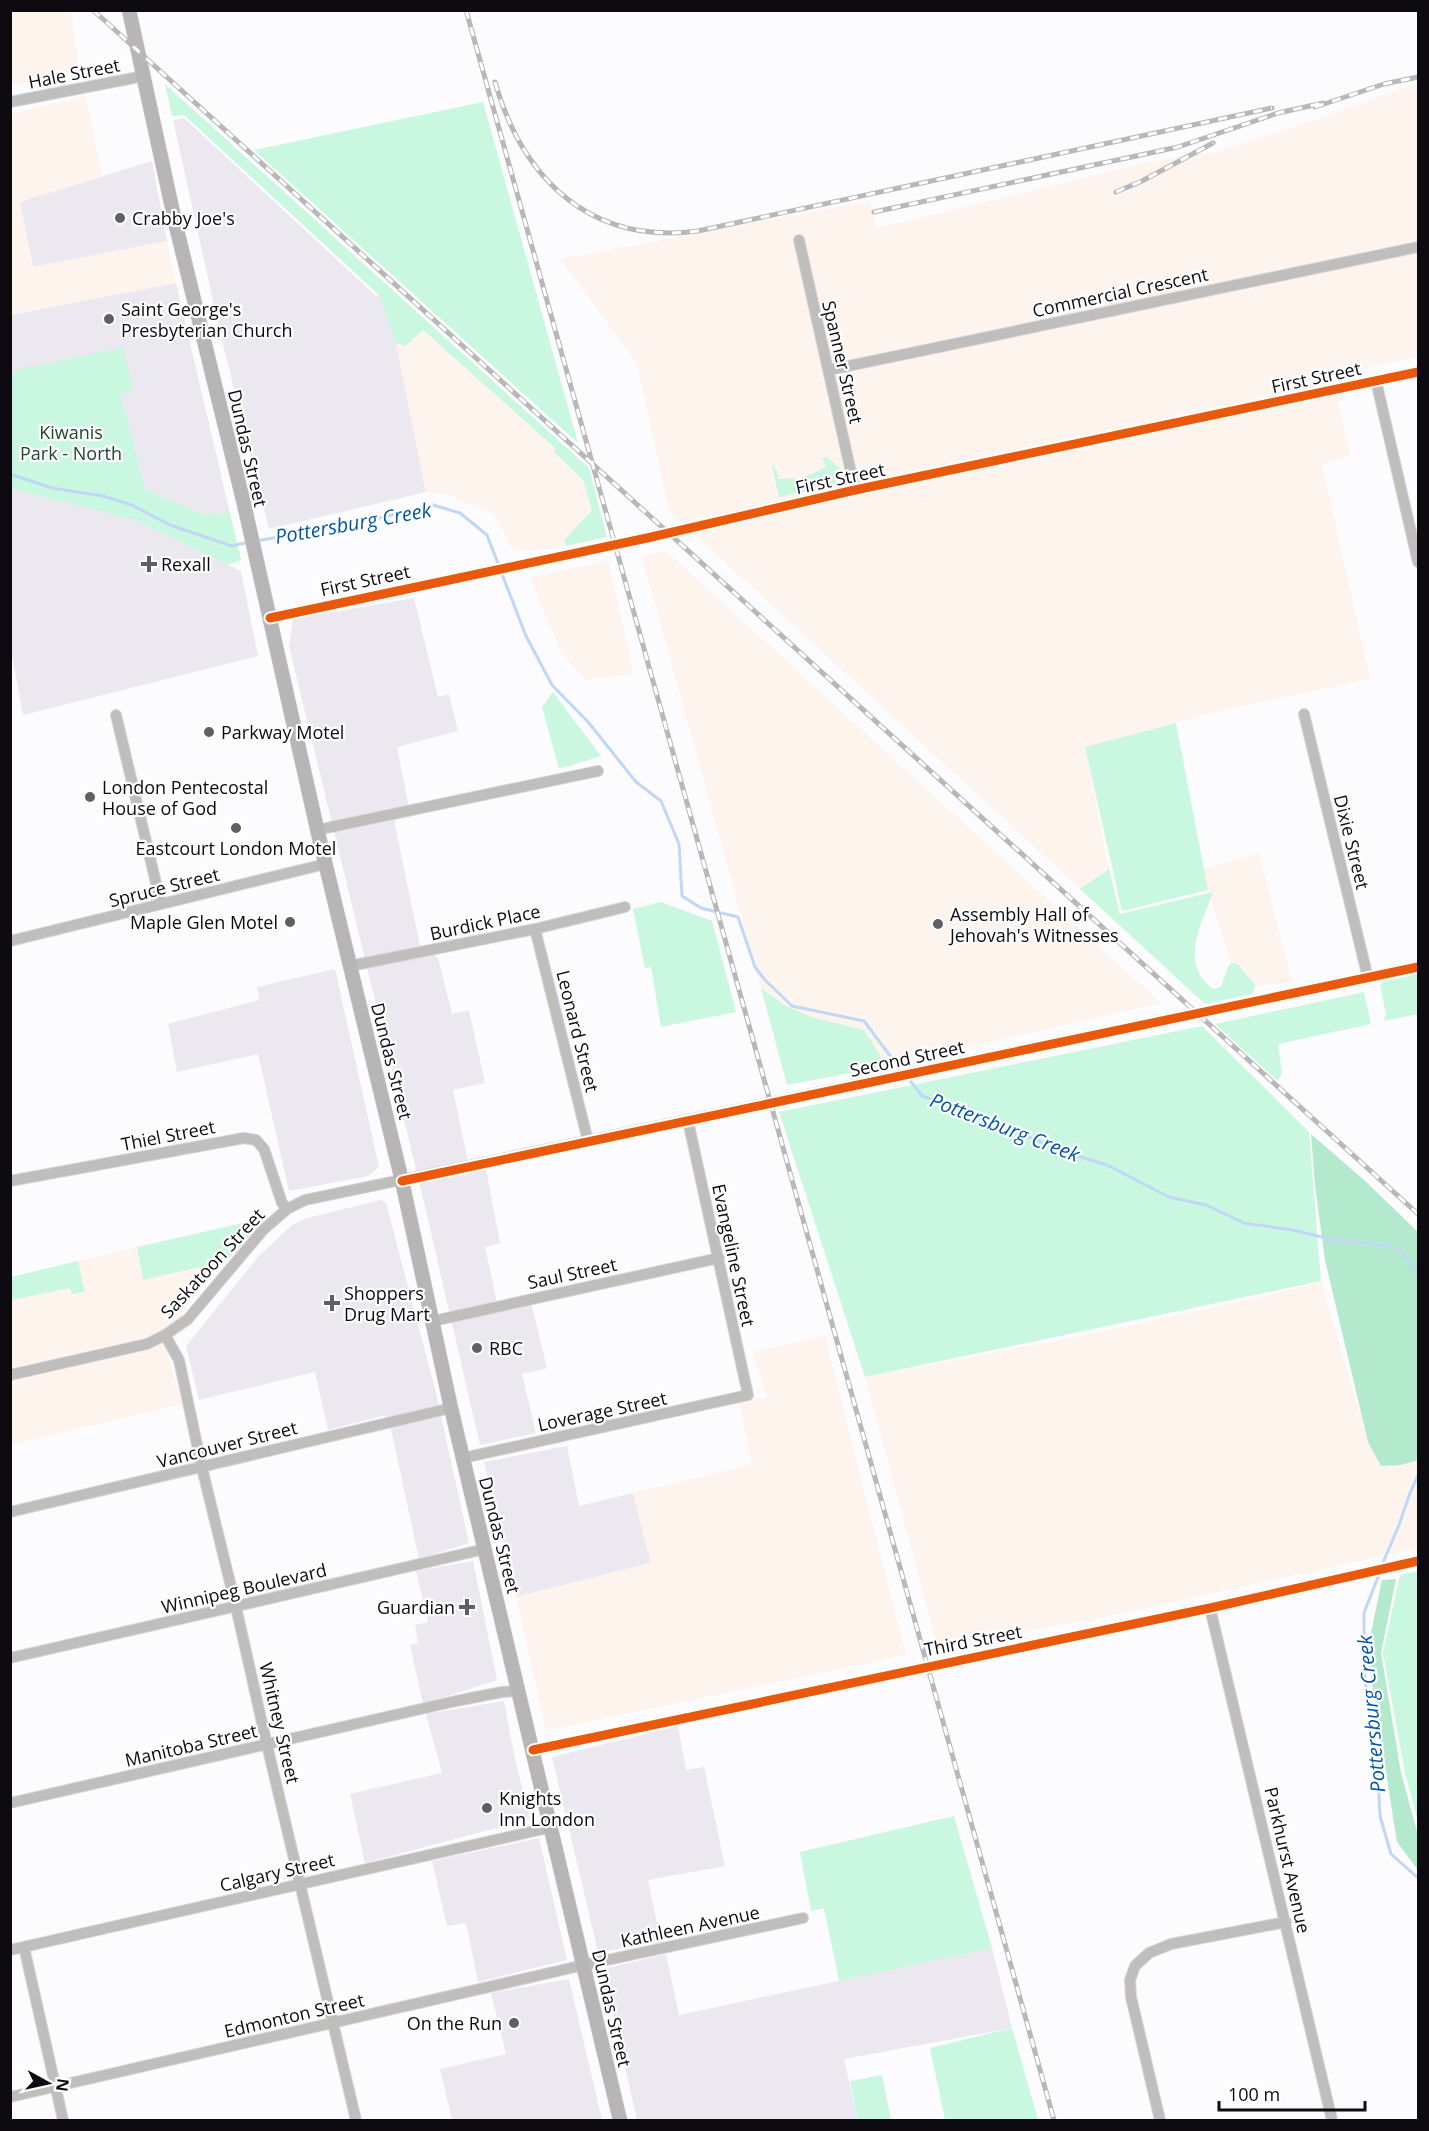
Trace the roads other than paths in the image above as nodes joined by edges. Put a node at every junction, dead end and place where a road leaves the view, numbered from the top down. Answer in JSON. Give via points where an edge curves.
{"nodes":[{"id":1,"x":129,"y":10,"type":"edge"},
{"id":2,"x":144,"y":76,"type":"junction"},
{"id":3,"x":10,"y":102,"type":"edge"},
{"id":4,"x":799,"y":240,"type":"dead end"},
{"id":5,"x":1419,"y":247,"type":"edge"},
{"id":6,"x":829,"y":370,"type":"junction"},
{"id":7,"x":1419,"y":372,"type":"edge"},
{"id":8,"x":1376,"y":381,"type":"junction"},
{"id":9,"x":855,"y":490,"type":"junction"},
{"id":10,"x":1419,"y":562,"type":"edge"},
{"id":11,"x":270,"y":618,"type":"junction"},
{"id":12,"x":1304,"y":714,"type":"dead end"},
{"id":13,"x":117,"y":715,"type":"dead end"},
{"id":14,"x":598,"y":771,"type":"dead end"},
{"id":15,"x":317,"y":830,"type":"junction"},
{"id":16,"x":325,"y":864,"type":"junction"},
{"id":17,"x":161,"y":904,"type":"junction"},
{"id":18,"x":625,"y":907,"type":"dead end"},
{"id":19,"x":535,"y":929,"type":"junction"},
{"id":20,"x":10,"y":941,"type":"edge"},
{"id":21,"x":350,"y":966,"type":"junction"},
{"id":22,"x":1419,"y":968,"type":"edge"},
{"id":23,"x":1368,"y":978,"type":"junction"},
{"id":24,"x":688,"y":1121,"type":"junction"},
{"id":25,"x":588,"y":1141,"type":"junction"},
{"id":26,"x":10,"y":1181,"type":"edge"},
{"id":27,"x":402,"y":1181,"type":"junction"},
{"id":28,"x":287,"y":1209,"type":"junction"},
{"id":29,"x":719,"y":1258,"type":"junction"},
{"id":30,"x":433,"y":1321,"type":"junction"},
{"id":31,"x":165,"y":1335,"type":"junction"},
{"id":32,"x":10,"y":1375,"type":"edge"},
{"id":33,"x":748,"y":1395,"type":"joint"},
{"id":34,"x":451,"y":1408,"type":"junction"},
{"id":35,"x":463,"y":1458,"type":"junction"},
{"id":36,"x":202,"y":1468,"type":"junction"},
{"id":37,"x":10,"y":1512,"type":"edge"},
{"id":38,"x":486,"y":1549,"type":"junction"},
{"id":39,"x":1419,"y":1561,"type":"edge"},
{"id":40,"x":236,"y":1607,"type":"junction"},
{"id":41,"x":1210,"y":1608,"type":"junction"},
{"id":42,"x":10,"y":1658,"type":"edge"},
{"id":43,"x":519,"y":1691,"type":"junction"},
{"id":44,"x":267,"y":1745,"type":"junction"},
{"id":45,"x":532,"y":1750,"type":"junction"},
{"id":46,"x":10,"y":1803,"type":"edge"},
{"id":47,"x":552,"y":1827,"type":"junction"},
{"id":48,"x":300,"y":1884,"type":"junction"},
{"id":49,"x":803,"y":1918,"type":"dead end"},
{"id":50,"x":1286,"y":1922,"type":"junction"},
{"id":51,"x":24,"y":1947,"type":"junction"},
{"id":52,"x":10,"y":1950,"type":"edge"},
{"id":53,"x":584,"y":1965,"type":"junction"},
{"id":54,"x":333,"y":2022,"type":"junction"},
{"id":55,"x":55,"y":2086,"type":"junction"},
{"id":56,"x":10,"y":2097,"type":"edge"},
{"id":57,"x":63,"y":2121,"type":"edge"},
{"id":58,"x":356,"y":2121,"type":"edge"},
{"id":59,"x":620,"y":2121,"type":"edge"},
{"id":60,"x":1160,"y":2121,"type":"edge"},
{"id":61,"x":1332,"y":2121,"type":"edge"}],
"edges":[{"from":1,"to":2,"type":"main road","name":"Dundas Street"},
{"from":2,"to":3,"type":"street","name":"Hale Street"},
{"from":2,"to":11,"type":"main road","name":"Dundas Street"},
{"from":4,"to":6,"type":"street","name":"Spanner Street"},
{"from":5,"to":6,"type":"street","name":"Commercial Crescent"},
{"from":6,"to":9,"type":"street","name":"Spanner Street"},
{"from":7,"to":8,"type":"street","name":"First Street"},
{"from":8,"to":9,"type":"street","name":"First Street"},
{"from":8,"to":10,"type":"street"},
{"from":9,"to":11,"type":"street","name":"First Street"},
{"from":11,"to":15,"type":"main road","name":"Dundas Street"},
{"from":12,"to":23,"type":"street","name":"Dixie Street"},
{"from":13,"to":17,"type":"street"},
{"from":14,"to":15,"type":"street"},
{"from":15,"to":16,"type":"main road","name":"Dundas Street"},
{"from":16,"to":17,"type":"street","name":"Spruce Street"},
{"from":16,"to":21,"type":"main road","name":"Dundas Street"},
{"from":17,"to":20,"type":"street","name":"Spruce Street"},
{"from":18,"to":19,"type":"street","name":"Burdick Place"},
{"from":19,"to":21,"type":"street","name":"Burdick Place"},
{"from":19,"to":25,"type":"street","name":"Leonard Street"},
{"from":21,"to":27,"type":"main road","name":"Dundas Street"},
{"from":22,"to":23,"type":"street","name":"Second Street"},
{"from":23,"to":24,"type":"street","name":"Second Street"},
{"from":24,"to":25,"type":"street","name":"Second Street"},
{"from":24,"to":29,"type":"street","name":"Evangeline Street"},
{"from":25,"to":27,"type":"street","name":"Second Street"},
{"from":26,"to":28,"type":"street","name":"Thiel Street","via":[[244,1138],[256,1140],[264,1149]]},
{"from":27,"to":28,"type":"street","name":"Saskatoon Street","via":[[305,1200]]},
{"from":27,"to":30,"type":"main road","name":"Dundas Street"},
{"from":28,"to":31,"type":"street","name":"Saskatoon Street","via":[[263,1230],[188,1319]]},
{"from":29,"to":30,"type":"street","name":"Saul Street"},
{"from":29,"to":33,"type":"street","name":"Evangeline Street"},
{"from":30,"to":34,"type":"main road","name":"Dundas Street"},
{"from":31,"to":32,"type":"street","name":"Saskatoon Street","via":[[147,1344]]},
{"from":31,"to":36,"type":"street","name":"Whitney Street","via":[[179,1360]]},
{"from":33,"to":35,"type":"street","name":"Loverage Street"},
{"from":34,"to":35,"type":"main road","name":"Dundas Street"},
{"from":34,"to":36,"type":"street","name":"Vancouver Street"},
{"from":35,"to":38,"type":"main road","name":"Dundas Street"},
{"from":36,"to":37,"type":"street","name":"Vancouver Street"},
{"from":36,"to":40,"type":"street","name":"Whitney Street"},
{"from":38,"to":40,"type":"street","name":"Winnipeg Boulevard"},
{"from":38,"to":43,"type":"main road","name":"Dundas Street"},
{"from":39,"to":41,"type":"street","name":"Third Street"},
{"from":40,"to":42,"type":"street","name":"Winnipeg Boulevard"},
{"from":40,"to":44,"type":"street","name":"Whitney Street"},
{"from":41,"to":45,"type":"street","name":"Third Street"},
{"from":41,"to":50,"type":"street","name":"Parkhurst Avenue"},
{"from":43,"to":44,"type":"street","name":"Manitoba Street","via":[[456,1701]]},
{"from":43,"to":45,"type":"main road","name":"Dundas Street"},
{"from":44,"to":46,"type":"street","name":"Manitoba Street"},
{"from":44,"to":48,"type":"street","name":"Whitney Street"},
{"from":45,"to":47,"type":"main road","name":"Dundas Street"},
{"from":47,"to":48,"type":"street","name":"Calgary Street"},
{"from":47,"to":53,"type":"main road","name":"Dundas Street"},
{"from":48,"to":51,"type":"street","name":"Calgary Street"},
{"from":48,"to":54,"type":"street","name":"Whitney Street"},
{"from":49,"to":53,"type":"street","name":"Kathleen Avenue"},
{"from":50,"to":60,"type":"street","via":[[1171,1944],[1149,1953],[1135,1966],[1130,1980],[1131,1997]]},
{"from":50,"to":61,"type":"street","name":"Parkhurst Avenue"},
{"from":51,"to":52,"type":"street","name":"Calgary Street"},
{"from":51,"to":55,"type":"street"},
{"from":53,"to":54,"type":"street","name":"Edmonton Street"},
{"from":53,"to":59,"type":"main road","name":"Dundas Street"},
{"from":54,"to":55,"type":"street","name":"Edmonton Street"},
{"from":54,"to":58,"type":"street","name":"Whitney Street"},
{"from":55,"to":56,"type":"street","name":"Edmonton Street"},
{"from":55,"to":57,"type":"street"}]}
